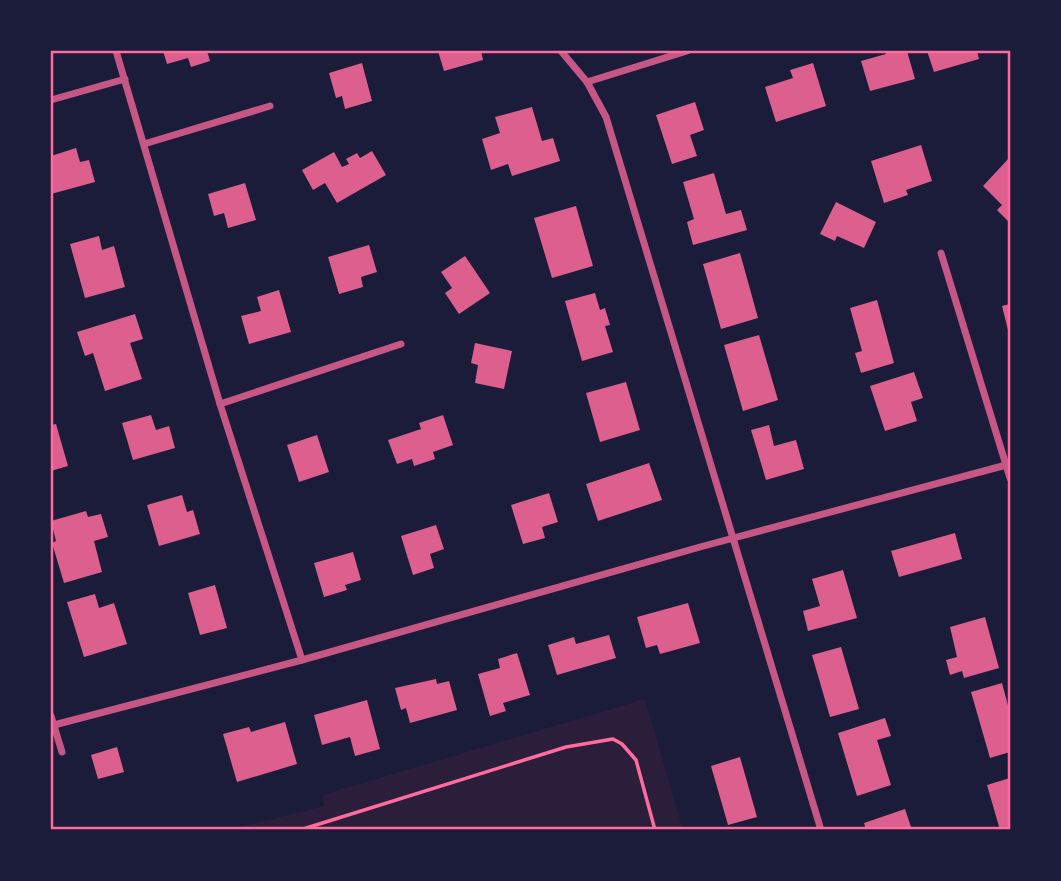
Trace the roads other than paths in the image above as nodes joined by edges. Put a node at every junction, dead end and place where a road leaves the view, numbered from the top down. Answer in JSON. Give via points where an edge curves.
{"nodes":[{"id":1,"x":116,"y":51,"type":"edge"},
{"id":2,"x":561,"y":51,"type":"edge"},
{"id":3,"x":687,"y":51,"type":"edge"},
{"id":4,"x":125,"y":79,"type":"junction"},
{"id":5,"x":587,"y":82,"type":"junction"},
{"id":6,"x":51,"y":100,"type":"edge"},
{"id":7,"x":270,"y":106,"type":"dead end"},
{"id":8,"x":144,"y":144,"type":"junction"},
{"id":9,"x":941,"y":253,"type":"dead end"},
{"id":10,"x":401,"y":344,"type":"dead end"},
{"id":11,"x":220,"y":404,"type":"junction"},
{"id":12,"x":1008,"y":464,"type":"edge"},
{"id":13,"x":1010,"y":478,"type":"edge"},
{"id":14,"x":731,"y":540,"type":"junction"},
{"id":15,"x":302,"y":660,"type":"junction"},
{"id":16,"x":51,"y":716,"type":"edge"},
{"id":17,"x":54,"y":725,"type":"junction"},
{"id":18,"x":62,"y":752,"type":"dead end"},
{"id":19,"x":821,"y":830,"type":"edge"}],
"edges":[{"from":1,"to":4,"type":"street"},
{"from":2,"to":5,"type":"street"},
{"from":3,"to":5,"type":"street"},
{"from":4,"to":6,"type":"street"},
{"from":4,"to":8,"type":"street"},
{"from":5,"to":14,"type":"street","via":[[606,117]]},
{"from":7,"to":8,"type":"street"},
{"from":8,"to":11,"type":"street"},
{"from":9,"to":12,"type":"street"},
{"from":10,"to":11,"type":"street"},
{"from":11,"to":15,"type":"street"},
{"from":12,"to":13,"type":"street"},
{"from":12,"to":14,"type":"street"},
{"from":14,"to":15,"type":"street"},
{"from":14,"to":19,"type":"street"},
{"from":15,"to":17,"type":"street"},
{"from":16,"to":17,"type":"street"},
{"from":17,"to":18,"type":"street"}]}
